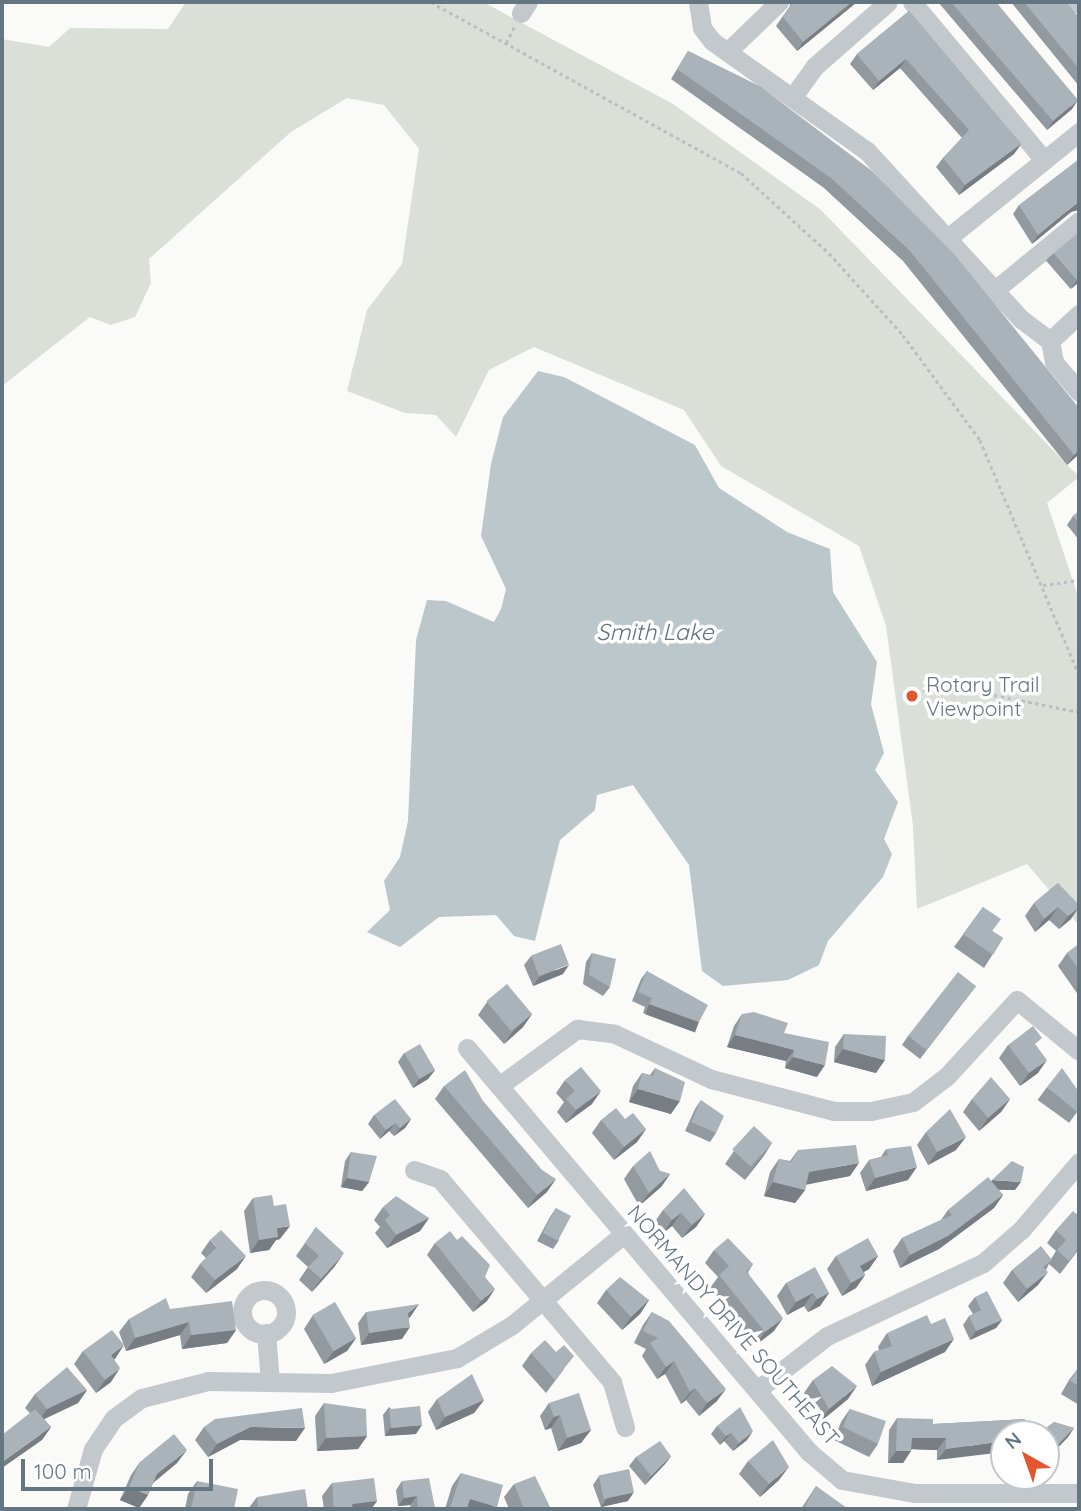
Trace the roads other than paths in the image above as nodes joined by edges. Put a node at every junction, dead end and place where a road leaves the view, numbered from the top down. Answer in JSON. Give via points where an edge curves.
{"nodes":[{"id":1,"x":779,"y":2,"type":"edge"},
{"id":2,"x":888,"y":2,"type":"edge"},
{"id":3,"x":912,"y":2,"type":"edge"},
{"id":4,"x":698,"y":6,"type":"edge"},
{"id":5,"x":728,"y":51,"type":"junction"},
{"id":6,"x":794,"y":96,"type":"junction"},
{"id":7,"x":1079,"y":132,"type":"edge"},
{"id":8,"x":1044,"y":160,"type":"junction"},
{"id":9,"x":1079,"y":221,"type":"edge"},
{"id":10,"x":949,"y":237,"type":"junction"},
{"id":11,"x":996,"y":289,"type":"junction"},
{"id":12,"x":1079,"y":314,"type":"edge"},
{"id":13,"x":1050,"y":341,"type":"junction"},
{"id":14,"x":1079,"y":392,"type":"edge"},
{"id":15,"x":467,"y":1048,"type":"dead end"},
{"id":16,"x":1079,"y":1051,"type":"edge"},
{"id":17,"x":499,"y":1086,"type":"junction"},
{"id":18,"x":1079,"y":1162,"type":"edge"},
{"id":19,"x":414,"y":1170,"type":"dead end"},
{"id":20,"x":624,"y":1234,"type":"junction"},
{"id":21,"x":543,"y":1300,"type":"junction"},
{"id":22,"x":266,"y":1333,"type":"dead end"},
{"id":23,"x":270,"y":1382,"type":"junction"},
{"id":24,"x":757,"y":1390,"type":"junction"},
{"id":25,"x":625,"y":1427,"type":"dead end"},
{"id":26,"x":1079,"y":1493,"type":"edge"},
{"id":27,"x":983,"y":1500,"type":"edge"},
{"id":28,"x":76,"y":1509,"type":"edge"}],
"edges":[{"from":1,"to":5,"type":"street"},
{"from":2,"to":6,"type":"street","via":[[814,67]]},
{"from":3,"to":8,"type":"street"},
{"from":4,"to":5,"type":"street","via":[[706,35]]},
{"from":5,"to":6,"type":"street"},
{"from":6,"to":10,"type":"street","via":[[867,151]]},
{"from":7,"to":8,"type":"street"},
{"from":8,"to":10,"type":"street"},
{"from":9,"to":11,"type":"street"},
{"from":10,"to":11,"type":"street"},
{"from":11,"to":13,"type":"street","via":[[1033,332]]},
{"from":12,"to":13,"type":"street"},
{"from":13,"to":14,"type":"street","via":[[1054,362]]},
{"from":15,"to":17,"type":"street","name":"NORMANDY DRIVE SOUTHEAST"},
{"from":16,"to":17,"type":"street","via":[[1017,1000],[947,1076],[913,1102],[871,1111],[834,1111],[711,1079],[615,1034],[577,1029]]},
{"from":17,"to":20,"type":"street","name":"NORMANDY DRIVE SOUTHEAST"},
{"from":18,"to":24,"type":"street","via":[[1021,1230],[983,1263],[827,1336]]},
{"from":19,"to":21,"type":"street","via":[[440,1179]]},
{"from":20,"to":21,"type":"street"},
{"from":20,"to":24,"type":"street","name":"NORMANDY DRIVE SOUTHEAST"},
{"from":21,"to":23,"type":"street","via":[[457,1358],[331,1383]]},
{"from":21,"to":25,"type":"street","via":[[612,1382]]},
{"from":22,"to":23,"type":"street"},
{"from":23,"to":28,"type":"street","via":[[208,1381],[142,1398],[114,1418],[93,1450]]},
{"from":24,"to":27,"type":"street","name":"NORMANDY DRIVE SOUTHEAST","via":[[842,1480],[879,1490]]},
{"from":26,"to":27,"type":"street","name":"NORMANDY DRIVE SOUTHEAST"}]}
